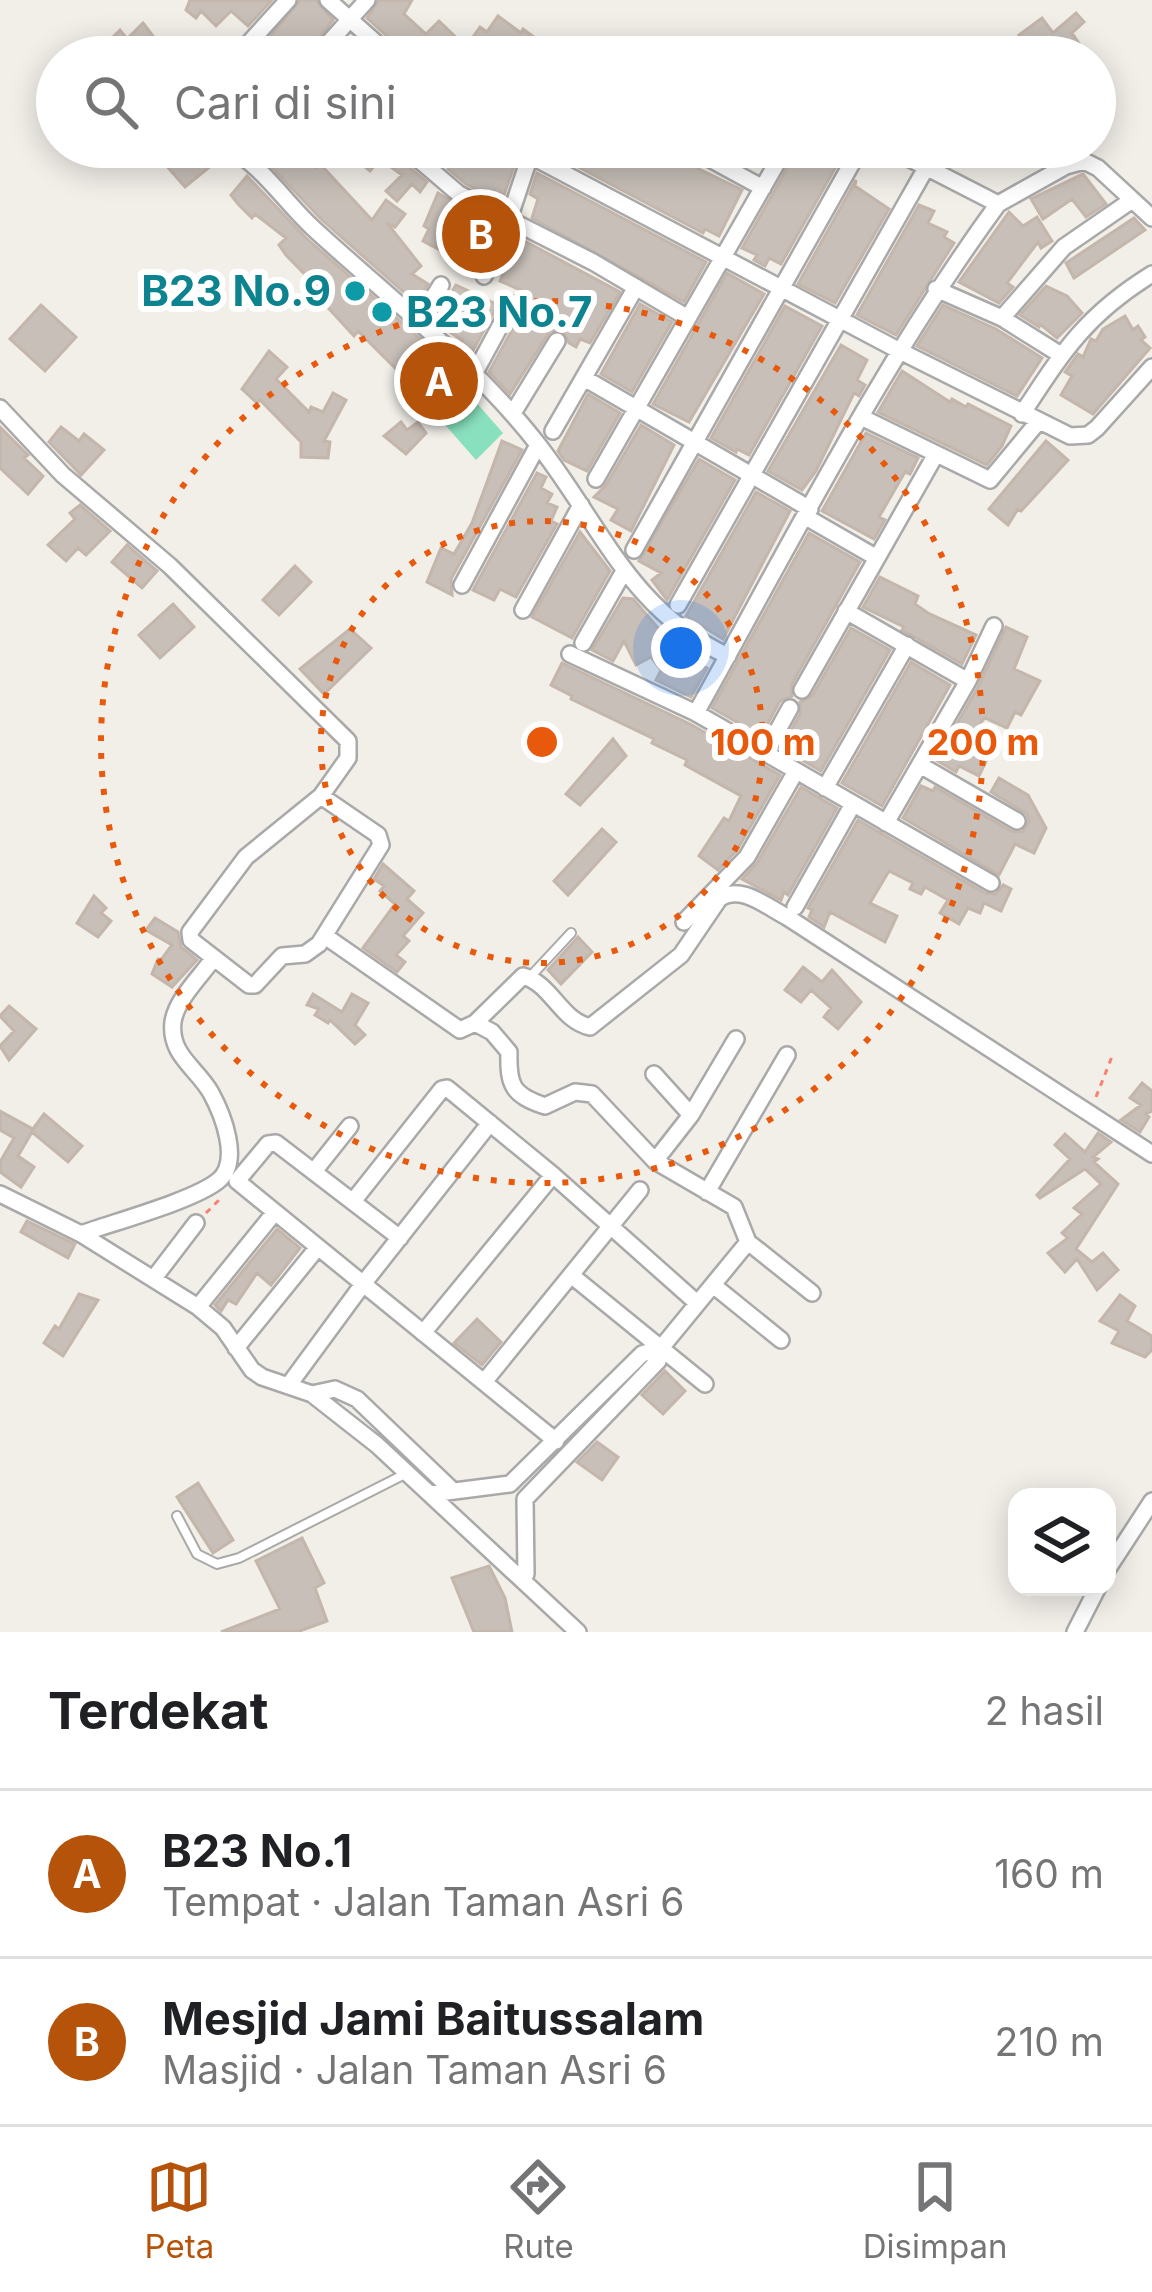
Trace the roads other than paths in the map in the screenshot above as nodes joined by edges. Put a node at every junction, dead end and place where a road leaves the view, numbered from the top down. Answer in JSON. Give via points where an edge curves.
{"nodes":[{"id":1,"x":288,"y":0,"type":"edge"},
{"id":2,"x":328,"y":0,"type":"edge"},
{"id":3,"x":367,"y":0,"type":"edge"},
{"id":4,"x":348,"y":19,"type":"junction"},
{"id":5,"x":255,"y":36,"type":"edge"},
{"id":6,"x":334,"y":36,"type":"edge"},
{"id":7,"x":367,"y":36,"type":"edge"},
{"id":8,"x":256,"y":168,"type":"edge"},
{"id":9,"x":429,"y":168,"type":"edge"},
{"id":10,"x":519,"y":168,"type":"edge"},
{"id":11,"x":553,"y":168,"type":"edge"},
{"id":12,"x":726,"y":168,"type":"edge"},
{"id":13,"x":774,"y":168,"type":"edge"},
{"id":14,"x":849,"y":168,"type":"edge"},
{"id":15,"x":926,"y":168,"type":"joint"},
{"id":16,"x":1063,"y":168,"type":"edge"},
{"id":17,"x":1099,"y":168,"type":"edge"},
{"id":18,"x":763,"y":188,"type":"junction"},
{"id":19,"x":1132,"y":200,"type":"junction"},
{"id":20,"x":998,"y":205,"type":"junction"},
{"id":21,"x":1152,"y":218,"type":"edge"},
{"id":22,"x":508,"y":222,"type":"junction"},
{"id":23,"x":723,"y":257,"type":"junction"},
{"id":24,"x":1152,"y":274,"type":"edge"},
{"id":25,"x":484,"y":276,"type":"dead end"},
{"id":26,"x":441,"y":285,"type":"dead end"},
{"id":27,"x":636,"y":287,"type":"junction"},
{"id":28,"x":782,"y":287,"type":"junction"},
{"id":29,"x":936,"y":289,"type":"junction"},
{"id":30,"x":512,"y":304,"type":"dead end"},
{"id":31,"x":841,"y":317,"type":"junction"},
{"id":32,"x":688,"y":318,"type":"junction"},
{"id":33,"x":1002,"y":318,"type":"junction"},
{"id":34,"x":418,"y":322,"type":"junction"},
{"id":35,"x":557,"y":340,"type":"dead end"},
{"id":36,"x":898,"y":350,"type":"junction"},
{"id":37,"x":1061,"y":355,"type":"junction"},
{"id":38,"x":1152,"y":368,"type":"edge"},
{"id":39,"x":473,"y":376,"type":"junction"},
{"id":40,"x":584,"y":378,"type":"junction"},
{"id":41,"x":0,"y":408,"type":"edge"},
{"id":42,"x":636,"y":409,"type":"junction"},
{"id":43,"x":513,"y":413,"type":"junction"},
{"id":44,"x":1022,"y":413,"type":"junction"},
{"id":45,"x":861,"y":417,"type":"junction"},
{"id":46,"x":1038,"y":422,"type":"junction"},
{"id":47,"x":553,"y":431,"type":"dead end"},
{"id":48,"x":694,"y":442,"type":"junction"},
{"id":49,"x":538,"y":445,"type":"junction"},
{"id":50,"x":936,"y":454,"type":"junction"},
{"id":51,"x":751,"y":475,"type":"junction"},
{"id":52,"x":596,"y":479,"type":"dead end"},
{"id":53,"x":581,"y":505,"type":"junction"},
{"id":54,"x":808,"y":513,"type":"junction"},
{"id":55,"x":634,"y":550,"type":"dead end"},
{"id":56,"x":877,"y":558,"type":"junction"},
{"id":57,"x":624,"y":571,"type":"junction"},
{"id":58,"x":463,"y":585,"type":"dead end"},
{"id":59,"x":678,"y":605,"type":"dead end"},
{"id":60,"x":523,"y":610,"type":"dead end"},
{"id":61,"x":846,"y":610,"type":"junction"},
{"id":62,"x":994,"y":626,"type":"dead end"},
{"id":63,"x":907,"y":646,"type":"junction"},
{"id":64,"x":728,"y":656,"type":"junction"},
{"id":65,"x":968,"y":681,"type":"junction"},
{"id":66,"x":802,"y":690,"type":"dead end"},
{"id":67,"x":790,"y":708,"type":"dead end"},
{"id":68,"x":696,"y":713,"type":"junction"},
{"id":69,"x":765,"y":753,"type":"junction"},
{"id":70,"x":920,"y":765,"type":"junction"},
{"id":71,"x":796,"y":771,"type":"junction"},
{"id":72,"x":825,"y":788,"type":"junction"},
{"id":73,"x":321,"y":796,"type":"junction"},
{"id":74,"x":854,"y":804,"type":"junction"},
{"id":75,"x":1017,"y":821,"type":"dead end"},
{"id":76,"x":886,"y":823,"type":"junction"},
{"id":77,"x":991,"y":883,"type":"dead end"},
{"id":78,"x":795,"y":907,"type":"dead end"},
{"id":79,"x":684,"y":922,"type":"dead end"},
{"id":80,"x":572,"y":932,"type":"dead end"},
{"id":81,"x":325,"y":936,"type":"junction"},
{"id":82,"x":213,"y":959,"type":"junction"},
{"id":83,"x":530,"y":977,"type":"junction"},
{"id":84,"x":475,"y":1023,"type":"junction"},
{"id":85,"x":736,"y":1039,"type":"dead end"},
{"id":86,"x":787,"y":1055,"type":"dead end"},
{"id":87,"x":654,"y":1074,"type":"dead end"},
{"id":88,"x":691,"y":1115,"type":"junction"},
{"id":89,"x":490,"y":1123,"type":"junction"},
{"id":90,"x":350,"y":1126,"type":"dead end"},
{"id":91,"x":1152,"y":1154,"type":"edge"},
{"id":92,"x":655,"y":1161,"type":"junction"},
{"id":93,"x":315,"y":1170,"type":"junction"},
{"id":94,"x":553,"y":1174,"type":"junction"},
{"id":95,"x":640,"y":1190,"type":"dead end"},
{"id":96,"x":707,"y":1192,"type":"junction"},
{"id":97,"x":0,"y":1194,"type":"edge"},
{"id":98,"x":354,"y":1200,"type":"junction"},
{"id":99,"x":275,"y":1212,"type":"junction"},
{"id":100,"x":196,"y":1223,"type":"road end"},
{"id":101,"x":611,"y":1225,"type":"junction"},
{"id":102,"x":743,"y":1230,"type":"junction"},
{"id":103,"x":81,"y":1234,"type":"junction"},
{"id":104,"x":400,"y":1238,"type":"junction"},
{"id":105,"x":318,"y":1247,"type":"junction"},
{"id":106,"x":571,"y":1274,"type":"junction"},
{"id":107,"x":154,"y":1278,"type":"junction"},
{"id":108,"x":363,"y":1284,"type":"junction"},
{"id":109,"x":713,"y":1285,"type":"junction"},
{"id":110,"x":812,"y":1294,"type":"dead end"},
{"id":111,"x":697,"y":1303,"type":"junction"},
{"id":112,"x":198,"y":1307,"type":"junction"},
{"id":113,"x":423,"y":1333,"type":"junction"},
{"id":114,"x":781,"y":1340,"type":"dead end"},
{"id":115,"x":236,"y":1348,"type":"junction"},
{"id":116,"x":661,"y":1348,"type":"junction"},
{"id":117,"x":484,"y":1382,"type":"junction"},
{"id":118,"x":705,"y":1384,"type":"dead end"},
{"id":119,"x":288,"y":1387,"type":"junction"},
{"id":120,"x":312,"y":1394,"type":"junction"},
{"id":121,"x":556,"y":1441,"type":"junction"},
{"id":122,"x":408,"y":1473,"type":"junction"},
{"id":123,"x":510,"y":1484,"type":"junction"},
{"id":124,"x":451,"y":1489,"type":"junction"},
{"id":125,"x":431,"y":1494,"type":"junction"},
{"id":126,"x":525,"y":1499,"type":"junction"},
{"id":127,"x":1152,"y":1501,"type":"edge"},
{"id":128,"x":177,"y":1516,"type":"dead end"},
{"id":129,"x":1116,"y":1556,"type":"edge"},
{"id":130,"x":526,"y":1574,"type":"dead end"},
{"id":131,"x":1093,"y":1596,"type":"edge"},
{"id":132,"x":578,"y":1632,"type":"edge"},
{"id":133,"x":1075,"y":1632,"type":"edge"}],
"edges":[{"from":1,"to":5,"type":"street"},
{"from":2,"to":4,"type":"street"},
{"from":3,"to":4,"type":"street"},
{"from":4,"to":6,"type":"street"},
{"from":4,"to":7,"type":"street"},
{"from":8,"to":34,"type":"street"},
{"from":9,"to":22,"type":"street"},
{"from":10,"to":22,"type":"street"},
{"from":11,"to":23,"type":"street"},
{"from":12,"to":18,"type":"street"},
{"from":13,"to":18,"type":"street"},
{"from":14,"to":28,"type":"street"},
{"from":15,"to":20,"type":"street"},
{"from":15,"to":31,"type":"street"},
{"from":16,"to":20,"type":"street"},
{"from":17,"to":19,"type":"street"},
{"from":18,"to":23,"type":"street"},
{"from":19,"to":21,"type":"street"},
{"from":19,"to":33,"type":"street","via":[[1064,247]]},
{"from":20,"to":29,"type":"street"},
{"from":22,"to":25,"type":"street"},
{"from":22,"to":27,"type":"street"},
{"from":23,"to":28,"type":"street"},
{"from":23,"to":32,"type":"street"},
{"from":24,"to":37,"type":"street","via":[[1105,304]]},
{"from":26,"to":34,"type":"street"},
{"from":27,"to":32,"type":"street"},
{"from":27,"to":40,"type":"street"},
{"from":28,"to":31,"type":"street"},
{"from":28,"to":48,"type":"street"},
{"from":29,"to":33,"type":"street"},
{"from":29,"to":36,"type":"street"},
{"from":30,"to":39,"type":"street"},
{"from":31,"to":36,"type":"street"},
{"from":31,"to":51,"type":"street"},
{"from":32,"to":42,"type":"street"},
{"from":33,"to":37,"type":"street"},
{"from":34,"to":39,"type":"street"},
{"from":35,"to":43,"type":"street"},
{"from":36,"to":44,"type":"street"},
{"from":36,"to":45,"type":"street"},
{"from":37,"to":44,"type":"street"},
{"from":38,"to":46,"type":"street","via":[[1088,435]]},
{"from":39,"to":43,"type":"street"},
{"from":40,"to":42,"type":"street"},
{"from":40,"to":47,"type":"street"},
{"from":41,"to":73,"type":"street","via":[[344,736],[348,758]]},
{"from":42,"to":48,"type":"street"},
{"from":42,"to":52,"type":"street"},
{"from":43,"to":49,"type":"street"},
{"from":44,"to":46,"type":"street"},
{"from":45,"to":50,"type":"street"},
{"from":45,"to":54,"type":"street"},
{"from":46,"to":50,"type":"street","via":[[990,480]]},
{"from":48,"to":51,"type":"street"},
{"from":48,"to":55,"type":"street"},
{"from":49,"to":53,"type":"street"},
{"from":49,"to":58,"type":"street"},
{"from":50,"to":56,"type":"street"},
{"from":51,"to":54,"type":"street"},
{"from":51,"to":59,"type":"street"},
{"from":53,"to":57,"type":"street"},
{"from":53,"to":60,"type":"street"},
{"from":54,"to":56,"type":"street"},
{"from":54,"to":64,"type":"street"},
{"from":56,"to":61,"type":"street"},
{"from":57,"to":64,"type":"street","via":[[666,619]]},
{"from":57,"to":68,"type":"street","via":[[576,648]]},
{"from":61,"to":63,"type":"street"},
{"from":61,"to":66,"type":"street"},
{"from":62,"to":65,"type":"street"},
{"from":63,"to":65,"type":"street"},
{"from":63,"to":72,"type":"street"},
{"from":64,"to":68,"type":"street"},
{"from":65,"to":70,"type":"street"},
{"from":67,"to":69,"type":"street"},
{"from":68,"to":69,"type":"street"},
{"from":69,"to":71,"type":"street"},
{"from":70,"to":75,"type":"street"},
{"from":70,"to":76,"type":"street"},
{"from":71,"to":72,"type":"street"},
{"from":71,"to":79,"type":"street","via":[[747,857]]},
{"from":72,"to":74,"type":"street"},
{"from":73,"to":81,"type":"street","via":[[382,843]]},
{"from":73,"to":82,"type":"street","via":[[246,857],[191,930],[191,940]]},
{"from":74,"to":76,"type":"street"},
{"from":74,"to":78,"type":"street"},
{"from":76,"to":77,"type":"street"},
{"from":80,"to":83,"type":"lane"},
{"from":81,"to":82,"type":"street","via":[[305,953],[278,959],[255,985]]},
{"from":81,"to":84,"type":"street","via":[[460,1030]]},
{"from":82,"to":103,"type":"street","via":[[176,1011],[173,1030],[216,1105],[227,1172],[187,1197]]},
{"from":83,"to":84,"type":"street","via":[[517,978]]},
{"from":83,"to":91,"type":"street","via":[[590,1027],[681,956],[719,898],[737,892]]},
{"from":84,"to":92,"type":"street","via":[[508,1052],[508,1076],[522,1096],[545,1106],[587,1091]]},
{"from":85,"to":88,"type":"street"},
{"from":86,"to":96,"type":"street"},
{"from":87,"to":88,"type":"street"},
{"from":88,"to":92,"type":"street"},
{"from":89,"to":94,"type":"street"},
{"from":89,"to":98,"type":"street","via":[[442,1089]]},
{"from":89,"to":104,"type":"street"},
{"from":90,"to":93,"type":"street"},
{"from":92,"to":96,"type":"street"},
{"from":93,"to":98,"type":"street"},
{"from":93,"to":99,"type":"street","via":[[272,1142],[237,1181]]},
{"from":94,"to":101,"type":"street"},
{"from":94,"to":113,"type":"street"},
{"from":95,"to":101,"type":"street"},
{"from":96,"to":102,"type":"street","via":[[734,1207]]},
{"from":97,"to":103,"type":"street"},
{"from":98,"to":104,"type":"street"},
{"from":99,"to":105,"type":"street"},
{"from":99,"to":112,"type":"street"},
{"from":100,"to":107,"type":"street"},
{"from":101,"to":106,"type":"street"},
{"from":101,"to":111,"type":"street"},
{"from":102,"to":109,"type":"street"},
{"from":102,"to":110,"type":"street"},
{"from":103,"to":107,"type":"street"},
{"from":104,"to":108,"type":"street"},
{"from":105,"to":108,"type":"street"},
{"from":105,"to":115,"type":"street"},
{"from":106,"to":116,"type":"street"},
{"from":106,"to":117,"type":"street"},
{"from":107,"to":112,"type":"street"},
{"from":108,"to":113,"type":"street"},
{"from":108,"to":119,"type":"street"},
{"from":109,"to":111,"type":"street"},
{"from":109,"to":114,"type":"street"},
{"from":111,"to":116,"type":"street"},
{"from":112,"to":115,"type":"street"},
{"from":113,"to":117,"type":"street"},
{"from":115,"to":119,"type":"street","via":[[262,1377]]},
{"from":116,"to":118,"type":"street"},
{"from":116,"to":121,"type":"street","via":[[641,1354]]},
{"from":116,"to":126,"type":"street","via":[[658,1361]]},
{"from":117,"to":121,"type":"street"},
{"from":119,"to":120,"type":"street"},
{"from":120,"to":122,"type":"street"},
{"from":120,"to":124,"type":"street","via":[[335,1389],[357,1399]]},
{"from":121,"to":123,"type":"street"},
{"from":122,"to":125,"type":"street"},
{"from":122,"to":128,"type":"lane","via":[[217,1564],[197,1554]]},
{"from":123,"to":124,"type":"street"},
{"from":123,"to":126,"type":"street"},
{"from":124,"to":125,"type":"street"},
{"from":125,"to":132,"type":"street"},
{"from":126,"to":130,"type":"street"},
{"from":127,"to":129,"type":"street"},
{"from":131,"to":133,"type":"street"}]}
